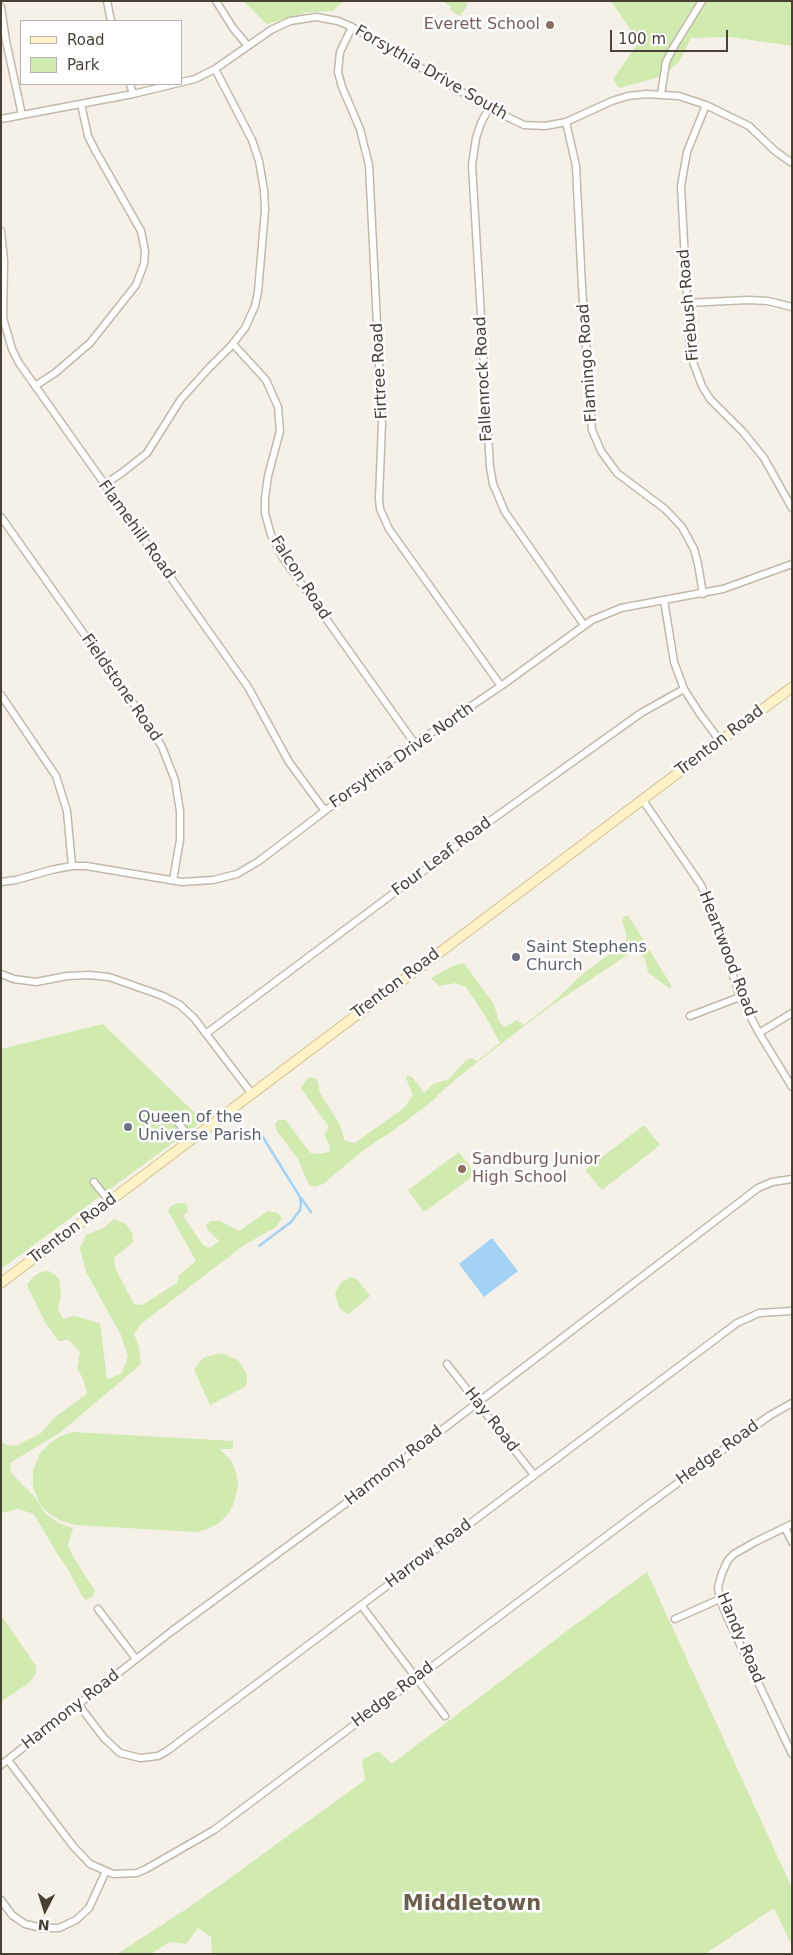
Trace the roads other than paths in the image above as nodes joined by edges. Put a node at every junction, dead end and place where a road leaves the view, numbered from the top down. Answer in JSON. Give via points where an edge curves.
{"nodes":[{"id":1,"x":107,"y":1,"type":"edge"},
{"id":2,"x":216,"y":1,"type":"edge"},
{"id":3,"x":702,"y":1,"type":"edge"},
{"id":4,"x":1,"y":7,"type":"edge"},
{"id":5,"x":111,"y":20,"type":"edge"},
{"id":6,"x":352,"y":27,"type":"junction"},
{"id":7,"x":248,"y":46,"type":"junction"},
{"id":8,"x":215,"y":69,"type":"junction"},
{"id":9,"x":182,"y":83,"type":"edge"},
{"id":10,"x":130,"y":85,"type":"edge"},
{"id":11,"x":174,"y":85,"type":"edge"},
{"id":12,"x":133,"y":94,"type":"junction"},
{"id":13,"x":662,"y":94,"type":"junction"},
{"id":14,"x":81,"y":104,"type":"junction"},
{"id":15,"x":706,"y":105,"type":"junction"},
{"id":16,"x":489,"y":108,"type":"junction"},
{"id":17,"x":22,"y":115,"type":"junction"},
{"id":18,"x":1,"y":119,"type":"edge"},
{"id":19,"x":566,"y":122,"type":"junction"},
{"id":20,"x":792,"y":164,"type":"edge"},
{"id":21,"x":1,"y":231,"type":"edge"},
{"id":22,"x":686,"y":303,"type":"junction"},
{"id":23,"x":792,"y":307,"type":"edge"},
{"id":24,"x":233,"y":344,"type":"junction"},
{"id":25,"x":35,"y":386,"type":"junction"},
{"id":26,"x":104,"y":485,"type":"junction"},
{"id":27,"x":792,"y":508,"type":"edge"},
{"id":28,"x":1,"y":516,"type":"edge"},
{"id":29,"x":792,"y":564,"type":"edge"},
{"id":30,"x":703,"y":594,"type":"junction"},
{"id":31,"x":664,"y":600,"type":"junction"},
{"id":32,"x":584,"y":625,"type":"junction"},
{"id":33,"x":501,"y":686,"type":"junction"},
{"id":34,"x":792,"y":687,"type":"edge"},
{"id":35,"x":684,"y":688,"type":"junction"},
{"id":36,"x":1,"y":694,"type":"edge"},
{"id":37,"x":720,"y":741,"type":"junction"},
{"id":38,"x":415,"y":744,"type":"junction"},
{"id":39,"x":642,"y":799,"type":"junction"},
{"id":40,"x":325,"y":811,"type":"junction"},
{"id":41,"x":72,"y":866,"type":"junction"},
{"id":42,"x":173,"y":880,"type":"junction"},
{"id":43,"x":1,"y":882,"type":"edge"},
{"id":44,"x":1,"y":974,"type":"edge"},
{"id":45,"x":740,"y":997,"type":"junction"},
{"id":46,"x":792,"y":1013,"type":"edge"},
{"id":47,"x":690,"y":1016,"type":"dead end"},
{"id":48,"x":207,"y":1033,"type":"junction"},
{"id":49,"x":759,"y":1033,"type":"junction"},
{"id":50,"x":792,"y":1087,"type":"edge"},
{"id":51,"x":252,"y":1094,"type":"junction"},
{"id":52,"x":176,"y":1120,"type":"dead end"},
{"id":53,"x":191,"y":1139,"type":"junction"},
{"id":54,"x":792,"y":1179,"type":"edge"},
{"id":55,"x":94,"y":1182,"type":"dead end"},
{"id":56,"x":109,"y":1201,"type":"junction"},
{"id":57,"x":1,"y":1283,"type":"edge"},
{"id":58,"x":792,"y":1311,"type":"edge"},
{"id":59,"x":447,"y":1364,"type":"dead end"},
{"id":60,"x":477,"y":1402,"type":"junction"},
{"id":61,"x":792,"y":1403,"type":"edge"},
{"id":62,"x":534,"y":1476,"type":"junction"},
{"id":63,"x":792,"y":1524,"type":"edge"},
{"id":64,"x":785,"y":1528,"type":"junction"},
{"id":65,"x":792,"y":1542,"type":"edge"},
{"id":66,"x":720,"y":1599,"type":"junction"},
{"id":67,"x":361,"y":1605,"type":"junction"},
{"id":68,"x":98,"y":1609,"type":"dead end"},
{"id":69,"x":675,"y":1619,"type":"dead end"},
{"id":70,"x":136,"y":1659,"type":"junction"},
{"id":71,"x":416,"y":1677,"type":"junction"},
{"id":72,"x":78,"y":1704,"type":"junction"},
{"id":73,"x":445,"y":1716,"type":"dead end"},
{"id":74,"x":792,"y":1754,"type":"edge"},
{"id":75,"x":8,"y":1760,"type":"junction"},
{"id":76,"x":1,"y":1765,"type":"edge"},
{"id":77,"x":106,"y":1871,"type":"junction"},
{"id":78,"x":1,"y":1900,"type":"edge"}],
"edges":[{"from":1,"to":5,"type":"street"},
{"from":2,"to":7,"type":"street"},
{"from":3,"to":13,"type":"street","via":[[666,62]]},
{"from":4,"to":17,"type":"street"},
{"from":6,"to":7,"type":"street","name":"Forsythia Drive South","via":[[332,20],[305,18],[280,25]]},
{"from":6,"to":16,"type":"street","name":"Forsythia Drive South"},
{"from":6,"to":33,"type":"street","name":"Firtree Road","via":[[340,52],[338,72],[360,129],[368,165],[382,423],[380,509],[389,529]]},
{"from":7,"to":8,"type":"street","name":"Forsythia Drive South"},
{"from":8,"to":9,"type":"street","name":"Forsythia Drive South"},
{"from":8,"to":24,"type":"street","via":[[252,140],[264,190],[258,292],[250,319]]},
{"from":10,"to":12,"type":"street"},
{"from":11,"to":12,"type":"street","name":"Forsythia Drive South"},
{"from":12,"to":14,"type":"street","name":"Forsythia Drive South"},
{"from":13,"to":15,"type":"street","name":"Forsythia Drive South"},
{"from":13,"to":19,"type":"street","name":"Forsythia Drive South","via":[[612,101]]},
{"from":14,"to":17,"type":"street","name":"Forsythia Drive South"},
{"from":14,"to":25,"type":"street","via":[[95,150],[141,231],[144,264],[136,285],[90,343]]},
{"from":15,"to":20,"type":"street","name":"Forsythia Drive South","via":[[749,126]]},
{"from":15,"to":22,"type":"street","name":"Firebush Road","via":[[687,152],[680,186]]},
{"from":16,"to":19,"type":"street","name":"Forsythia Drive South","via":[[524,125]]},
{"from":16,"to":32,"type":"street","name":"Fallenrock Road","via":[[476,138],[472,165],[493,484],[505,512]]},
{"from":17,"to":18,"type":"street","name":"Forsythia Drive South"},
{"from":19,"to":30,"type":"street","name":"Flamingo Road","via":[[576,166],[592,430],[601,451],[617,472],[665,509],[682,527],[696,557]]},
{"from":21,"to":25,"type":"street","name":"Flamehill Road","via":[[6,332],[12,350]]},
{"from":22,"to":23,"type":"street","via":[[748,300]]},
{"from":22,"to":27,"type":"street","name":"Firebush Road","via":[[690,354],[702,386],[764,458]]},
{"from":24,"to":26,"type":"street","via":[[182,399],[147,452]]},
{"from":24,"to":38,"type":"street","name":"Falcon Road","via":[[266,380],[278,407],[280,431],[265,498],[265,514],[271,535],[283,558]]},
{"from":25,"to":26,"type":"street","name":"Flamehill Road"},
{"from":26,"to":40,"type":"street","name":"Flamehill Road","via":[[248,687],[289,762]]},
{"from":28,"to":42,"type":"street","name":"Fieldstone Road","via":[[162,748],[175,780],[180,811],[180,840]]},
{"from":29,"to":30,"type":"street","name":"Forsythia Drive North","via":[[735,586]]},
{"from":30,"to":31,"type":"street","name":"Forsythia Drive North"},
{"from":31,"to":32,"type":"street","name":"Forsythia Drive North","via":[[622,608]]},
{"from":31,"to":35,"type":"street","via":[[674,662]]},
{"from":32,"to":33,"type":"street","name":"Forsythia Drive North"},
{"from":33,"to":38,"type":"street","name":"Forsythia Drive North"},
{"from":34,"to":37,"type":"main road","name":"Trenton Road"},
{"from":35,"to":37,"type":"street"},
{"from":35,"to":48,"type":"street","name":"Four Leaf Road","via":[[641,713],[490,822]]},
{"from":36,"to":41,"type":"street","via":[[58,782],[67,811]]},
{"from":37,"to":39,"type":"main road","name":"Trenton Road"},
{"from":38,"to":40,"type":"street","name":"Forsythia Drive North"},
{"from":39,"to":45,"type":"street","name":"Heartwood Road","via":[[701,885]]},
{"from":39,"to":51,"type":"main road","name":"Trenton Road"},
{"from":40,"to":42,"type":"street","name":"Forsythia Drive North","via":[[237,874],[199,882]]},
{"from":41,"to":42,"type":"street","name":"Forsythia Drive North"},
{"from":41,"to":43,"type":"street","name":"Forsythia Drive North"},
{"from":44,"to":48,"type":"street","via":[[36,982],[89,975],[124,981],[180,1005]]},
{"from":45,"to":47,"type":"street"},
{"from":45,"to":49,"type":"street","name":"Heartwood Road"},
{"from":46,"to":49,"type":"street"},
{"from":48,"to":51,"type":"street"},
{"from":49,"to":50,"type":"street","name":"Heartwood Road"},
{"from":51,"to":53,"type":"main road","name":"Trenton Road"},
{"from":52,"to":53,"type":"street"},
{"from":53,"to":56,"type":"main road","name":"Trenton Road"},
{"from":54,"to":60,"type":"street","name":"Harmony Road","via":[[758,1188]]},
{"from":55,"to":56,"type":"street"},
{"from":56,"to":57,"type":"main road","name":"Trenton Road"},
{"from":58,"to":62,"type":"street","name":"Harrow Road","via":[[759,1313],[737,1323]]},
{"from":59,"to":60,"type":"street","name":"Hay Road"},
{"from":60,"to":62,"type":"street","name":"Hay Road"},
{"from":60,"to":70,"type":"street","name":"Harmony Road"},
{"from":61,"to":71,"type":"street","name":"Hedge Road","via":[[769,1416]]},
{"from":62,"to":67,"type":"street","name":"Harrow Road"},
{"from":63,"to":64,"type":"street","name":"Handy Road"},
{"from":64,"to":65,"type":"street"},
{"from":64,"to":66,"type":"street","name":"Handy Road","via":[[743,1548],[728,1560],[719,1580]]},
{"from":66,"to":69,"type":"street"},
{"from":66,"to":74,"type":"street","name":"Handy Road"},
{"from":67,"to":71,"type":"street"},
{"from":67,"to":72,"type":"street","name":"Harrow Road","via":[[158,1756],[140,1758],[120,1753]]},
{"from":68,"to":70,"type":"street"},
{"from":70,"to":72,"type":"street","name":"Harmony Road"},
{"from":71,"to":73,"type":"street"},
{"from":71,"to":77,"type":"street","name":"Hedge Road","via":[[194,1843],[137,1873]]},
{"from":72,"to":75,"type":"street","name":"Harmony Road"},
{"from":75,"to":76,"type":"street","name":"Harmony Road"},
{"from":75,"to":77,"type":"street","name":"Hedge Road","via":[[73,1846],[90,1864]]},
{"from":77,"to":78,"type":"street","via":[[89,1908],[76,1920],[59,1928],[26,1924],[12,1915]]}]}
